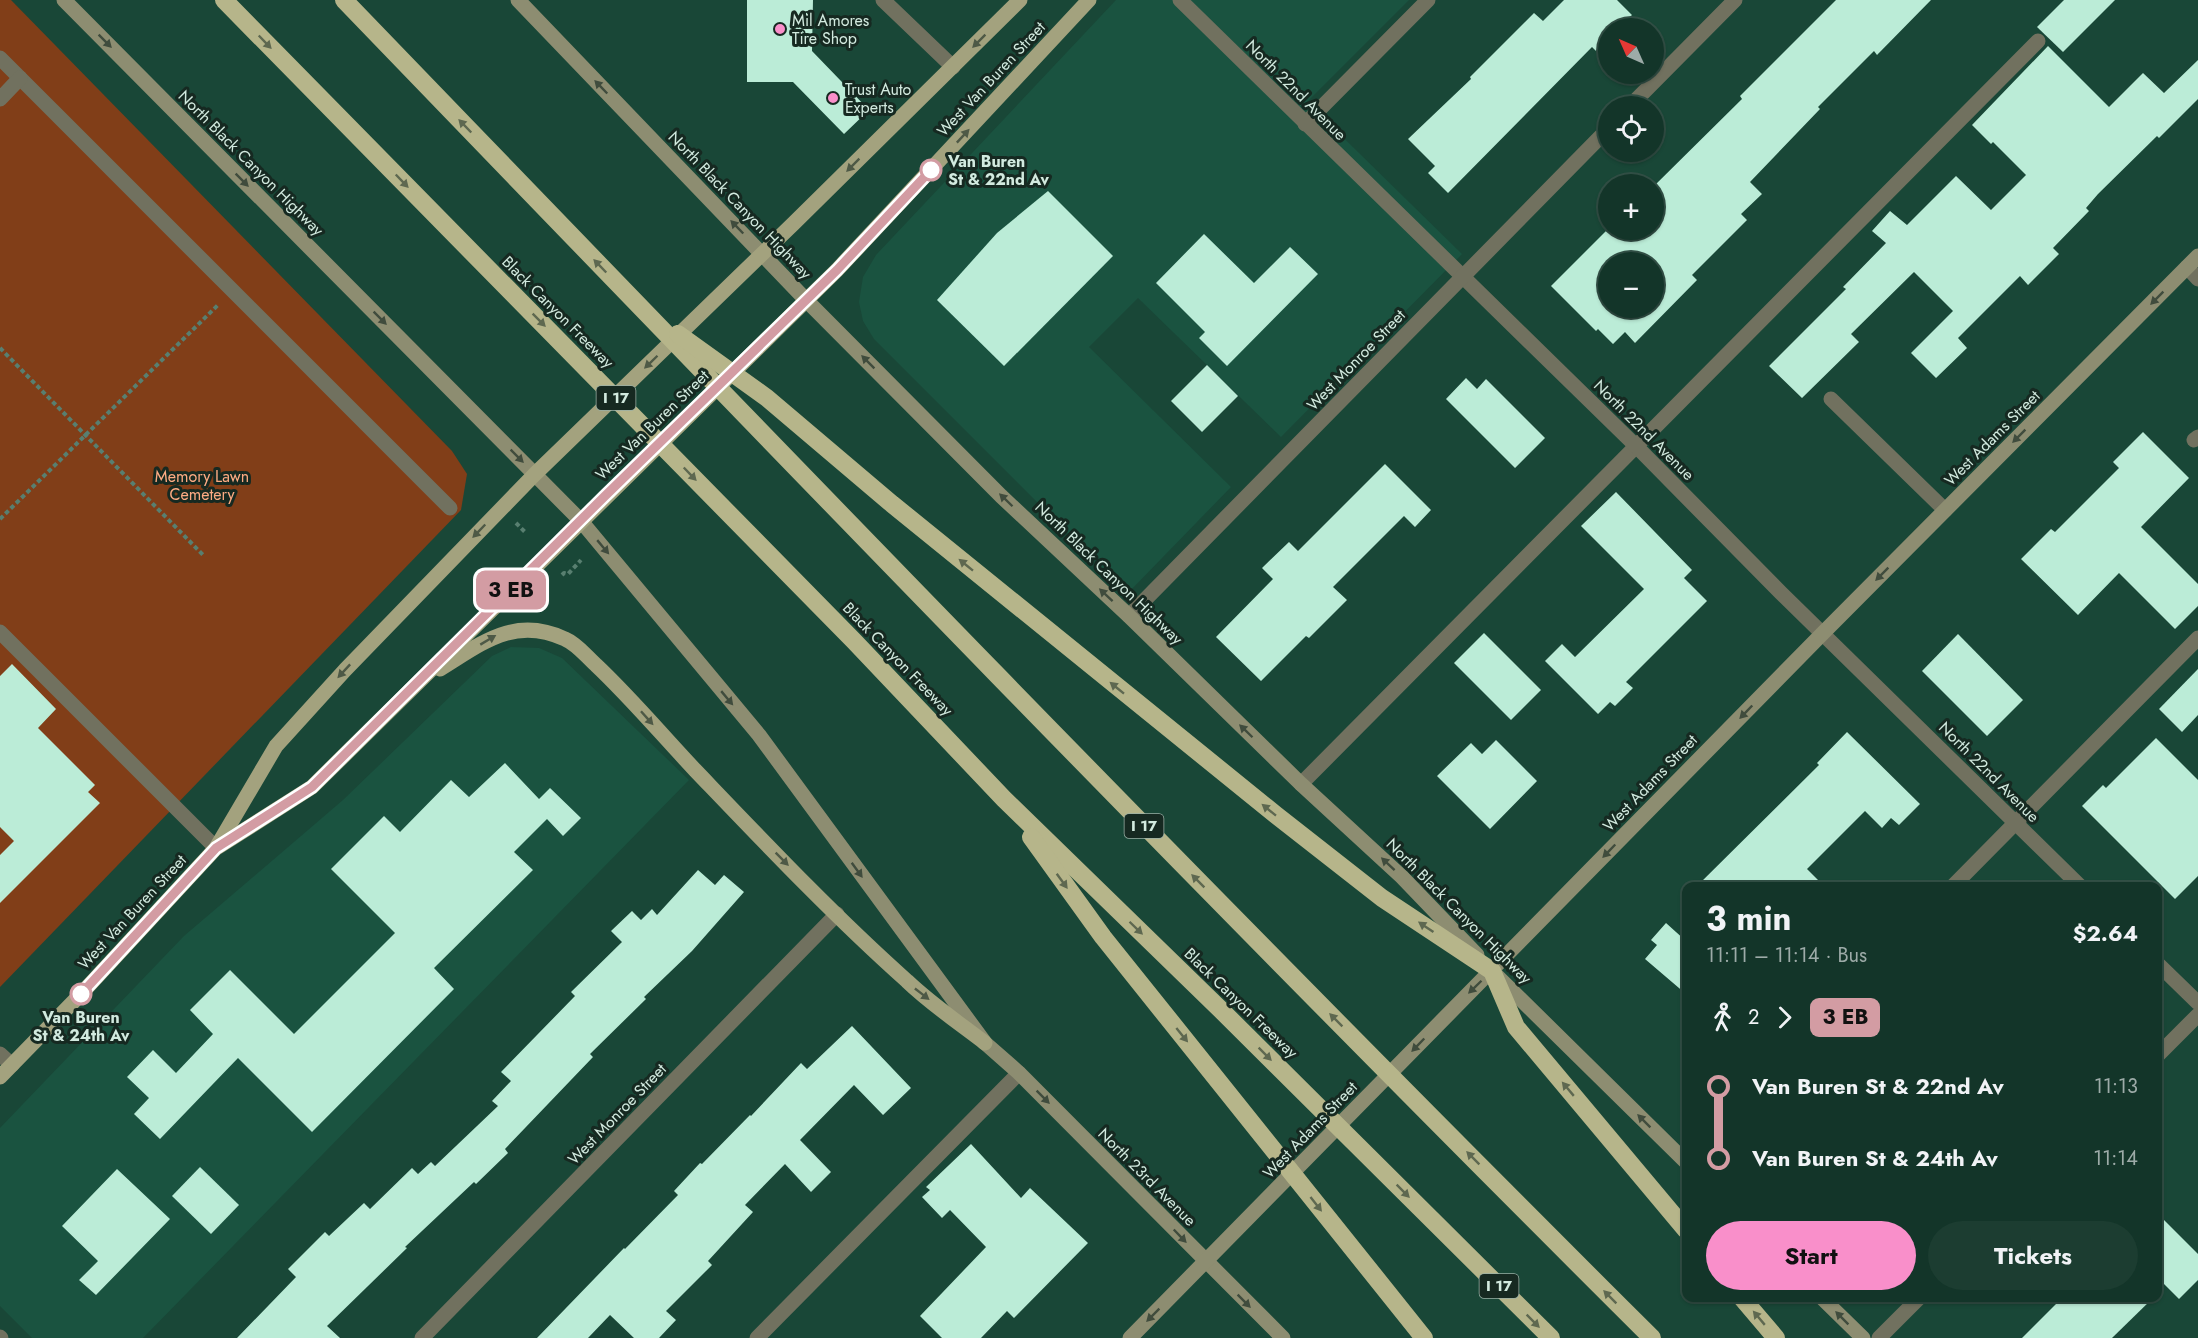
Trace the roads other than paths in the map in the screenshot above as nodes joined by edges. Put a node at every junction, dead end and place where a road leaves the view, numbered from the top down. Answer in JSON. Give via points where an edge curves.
{"nodes":[{"id":1,"x":64,"y":0,"type":"edge"},
{"id":2,"x":224,"y":0,"type":"edge"},
{"id":3,"x":344,"y":0,"type":"edge"},
{"id":4,"x":518,"y":0,"type":"edge"},
{"id":5,"x":883,"y":0,"type":"edge"},
{"id":6,"x":1089,"y":0,"type":"edge"},
{"id":7,"x":1180,"y":0,"type":"edge"},
{"id":8,"x":1428,"y":0,"type":"edge"},
{"id":9,"x":1735,"y":0,"type":"edge"},
{"id":10,"x":1010,"y":3,"type":"edge"},
{"id":11,"x":2038,"y":41,"type":"dead end"},
{"id":12,"x":0,"y":58,"type":"edge"},
{"id":13,"x":953,"y":67,"type":"junction"},
{"id":14,"x":20,"y":78,"type":"junction"},
{"id":15,"x":1640,"y":96,"type":"edge"},
{"id":16,"x":0,"y":99,"type":"edge"},
{"id":17,"x":1305,"y":124,"type":"junction"},
{"id":18,"x":1598,"y":139,"type":"edge"},
{"id":19,"x":763,"y":253,"type":"junction"},
{"id":20,"x":2198,"y":256,"type":"edge"},
{"id":21,"x":2187,"y":267,"type":"junction"},
{"id":22,"x":1462,"y":277,"type":"junction"},
{"id":23,"x":2198,"y":279,"type":"edge"},
{"id":24,"x":806,"y":300,"type":"junction"},
{"id":25,"x":641,"y":309,"type":"junction"},
{"id":26,"x":1831,"y":399,"type":"dead end"},
{"id":27,"x":1636,"y":446,"type":"junction"},
{"id":28,"x":535,"y":474,"type":"junction"},
{"id":29,"x":450,"y":508,"type":"dead end"},
{"id":30,"x":1945,"y":510,"type":"junction"},
{"id":31,"x":581,"y":521,"type":"junction"},
{"id":32,"x":1129,"y":616,"type":"junction"},
{"id":33,"x":0,"y":632,"type":"edge"},
{"id":34,"x":1822,"y":634,"type":"junction"},
{"id":35,"x":2198,"y":638,"type":"edge"},
{"id":36,"x":419,"y":681,"type":"junction"},
{"id":37,"x":1301,"y":784,"type":"junction"},
{"id":38,"x":1004,"y":799,"type":"junction"},
{"id":39,"x":2015,"y":823,"type":"junction"},
{"id":40,"x":216,"y":848,"type":"junction"},
{"id":41,"x":1957,"y":882,"type":"edge"},
{"id":42,"x":2076,"y":882,"type":"edge"},
{"id":43,"x":837,"y":914,"type":"junction"},
{"id":44,"x":2162,"y":968,"type":"edge"},
{"id":45,"x":1492,"y":970,"type":"junction"},
{"id":46,"x":2198,"y":1004,"type":"edge"},
{"id":47,"x":2198,"y":1015,"type":"edge"},
{"id":48,"x":985,"y":1043,"type":"junction"},
{"id":49,"x":2162,"y":1051,"type":"edge"},
{"id":50,"x":0,"y":1054,"type":"edge"},
{"id":51,"x":12,"y":1065,"type":"junction"},
{"id":52,"x":1019,"y":1073,"type":"junction"},
{"id":53,"x":0,"y":1077,"type":"edge"},
{"id":54,"x":1682,"y":1157,"type":"edge"},
{"id":55,"x":1682,"y":1225,"type":"edge"},
{"id":56,"x":1206,"y":1262,"type":"junction"},
{"id":57,"x":1745,"y":1302,"type":"edge"},
{"id":58,"x":1826,"y":1302,"type":"edge"},
{"id":59,"x":1915,"y":1302,"type":"edge"},
{"id":60,"x":422,"y":1338,"type":"edge"},
{"id":61,"x":758,"y":1338,"type":"edge"},
{"id":62,"x":1130,"y":1338,"type":"edge"},
{"id":63,"x":1283,"y":1338,"type":"edge"},
{"id":64,"x":1424,"y":1338,"type":"edge"},
{"id":65,"x":1551,"y":1338,"type":"edge"},
{"id":66,"x":1652,"y":1338,"type":"edge"},
{"id":67,"x":1776,"y":1338,"type":"edge"},
{"id":68,"x":1863,"y":1338,"type":"edge"},
{"id":69,"x":1879,"y":1338,"type":"edge"}],
"edges":[{"from":1,"to":28,"type":"main road","name":"North Black Canyon Highway","one_way":true},
{"from":2,"to":38,"type":"highway","name":"Black Canyon Freeway","number":"I 17","one_way":true,"via":[[854,641]]},
{"from":25,"to":3,"type":"highway","number":"I 17","one_way":true},
{"from":19,"to":4,"type":"main road","name":"North Black Canyon Highway","one_way":true},
{"from":5,"to":13,"type":"street"},
{"from":24,"to":6,"type":"main road","name":"West Van Buren Street","one_way":true},
{"from":7,"to":17,"type":"street","name":"North 22nd Avenue"},
{"from":8,"to":17,"type":"street"},
{"from":9,"to":15,"type":"street"},
{"from":10,"to":13,"type":"main road","name":"West Van Buren Street","one_way":true},
{"from":11,"to":27,"type":"street"},
{"from":12,"to":14,"type":"street"},
{"from":13,"to":19,"type":"main road","name":"West Van Buren Street","one_way":true},
{"from":14,"to":16,"type":"street"},
{"from":14,"to":29,"type":"street"},
{"from":17,"to":22,"type":"street","name":"North 22nd Avenue"},
{"from":18,"to":22,"type":"street","name":"West Monroe Street"},
{"from":19,"to":24,"type":"main road","name":"North Black Canyon Highway"},
{"from":19,"to":28,"type":"main road","name":"West Van Buren Street","one_way":true},
{"from":20,"to":21,"type":"main road","name":"West Adams Street"},
{"from":21,"to":23,"type":"street"},
{"from":21,"to":30,"type":"main road","name":"West Adams Street","one_way":true},
{"from":22,"to":27,"type":"street","name":"North 22nd Avenue"},
{"from":22,"to":32,"type":"street","name":"West Monroe Street"},
{"from":24,"to":31,"type":"main road","name":"West Van Buren Street"},
{"from":32,"to":24,"type":"main road","name":"North Black Canyon Highway","one_way":true,"via":[[1001,496]]},
{"from":45,"to":25,"type":"highway","one_way":true,"via":[[1382,898],[892,504],[767,398]]},
{"from":66,"to":25,"type":"highway","number":"I 17","one_way":true,"via":[[1140,822]]},
{"from":26,"to":30,"type":"street"},
{"from":27,"to":34,"type":"street","name":"North 22nd Avenue"},
{"from":27,"to":37,"type":"street"},
{"from":28,"to":31,"type":"main road","name":"North Black Canyon Highway"},
{"from":28,"to":40,"type":"main road","name":"West Van Buren Street","one_way":true,"via":[[276,746]]},
{"from":30,"to":34,"type":"main road","name":"West Adams Street","one_way":true},
{"from":31,"to":36,"type":"main road","name":"West Van Buren Street"},
{"from":31,"to":48,"type":"main road","name":"North Black Canyon Highway","one_way":true,"via":[[759,735]]},
{"from":37,"to":32,"type":"main road","name":"North Black Canyon Highway","one_way":true},
{"from":33,"to":40,"type":"street"},
{"from":34,"to":39,"type":"street","name":"North 22nd Avenue"},
{"from":34,"to":45,"type":"main road","name":"West Adams Street","one_way":true},
{"from":35,"to":39,"type":"street"},
{"from":36,"to":40,"type":"main road","name":"West Van Buren Street","via":[[312,787]]},
{"from":36,"to":43,"type":"main road","one_way":true,"via":[[498,634],[526,630],[566,639],[620,688]]},
{"from":45,"to":37,"type":"main road","name":"North Black Canyon Highway","one_way":true,"via":[[1402,877]]},
{"from":38,"to":64,"type":"highway","one_way":true,"via":[[1103,937]]},
{"from":38,"to":65,"type":"highway","name":"Black Canyon Freeway","number":"I 17","one_way":true},
{"from":39,"to":41,"type":"street"},
{"from":39,"to":42,"type":"street","name":"North 22nd Avenue"},
{"from":40,"to":51,"type":"main road","name":"West Van Buren Street"},
{"from":43,"to":48,"type":"main road","one_way":true,"via":[[908,983]]},
{"from":43,"to":60,"type":"street","name":"West Monroe Street"},
{"from":44,"to":46,"type":"street"},
{"from":54,"to":45,"type":"main road","name":"North Black Canyon Highway","one_way":true},
{"from":55,"to":45,"type":"highway","one_way":true,"via":[[1516,1027]]},
{"from":45,"to":56,"type":"main road","name":"West Adams Street","one_way":true},
{"from":47,"to":49,"type":"street"},
{"from":48,"to":52,"type":"main road","name":"North 23rd Avenue"},
{"from":50,"to":51,"type":"street"},
{"from":51,"to":53,"type":"main road","name":"West Van Buren Street"},
{"from":52,"to":56,"type":"main road","name":"North 23rd Avenue","one_way":true},
{"from":52,"to":61,"type":"street"},
{"from":56,"to":62,"type":"main road","name":"West Adams Street","one_way":true},
{"from":56,"to":63,"type":"main road","name":"North 23rd Avenue","one_way":true},
{"from":67,"to":57,"type":"highway","one_way":true},
{"from":68,"to":58,"type":"main road","one_way":true},
{"from":59,"to":69,"type":"street"}]}
